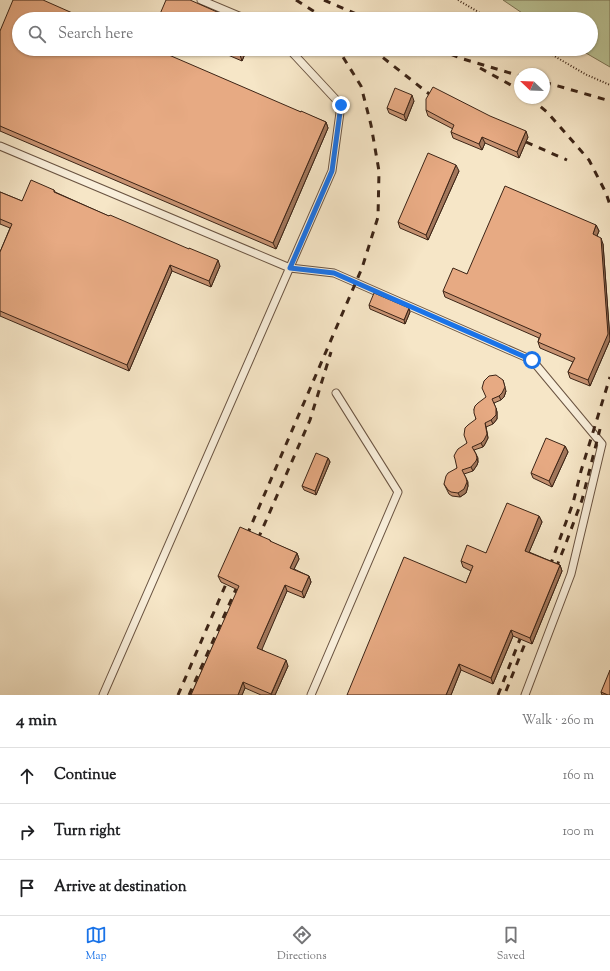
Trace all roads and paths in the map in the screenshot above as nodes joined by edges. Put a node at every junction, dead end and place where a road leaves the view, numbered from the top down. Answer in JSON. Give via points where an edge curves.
{"nodes":[{"id":1,"x":201,"y":0,"type":"edge"},
{"id":2,"x":458,"y":0,"type":"edge"},
{"id":3,"x":229,"y":12,"type":"edge"},
{"id":4,"x":478,"y":12,"type":"edge"},
{"id":5,"x":296,"y":56,"type":"edge"},
{"id":6,"x":554,"y":56,"type":"edge"},
{"id":7,"x":610,"y":85,"type":"edge"},
{"id":8,"x":0,"y":146,"type":"edge"},
{"id":9,"x":290,"y":268,"type":"junction"},
{"id":10,"x":336,"y":393,"type":"dead end"},
{"id":11,"x":103,"y":695,"type":"edge"},
{"id":12,"x":311,"y":695,"type":"edge"},
{"id":13,"x":525,"y":695,"type":"edge"}],
"edges":[{"from":1,"to":3,"type":"lane"},
{"from":2,"to":4,"type":"path"},
{"from":5,"to":9,"type":"lane","via":[[341,105],[332,171]]},
{"from":6,"to":7,"type":"path"},
{"from":8,"to":9,"type":"lane"},
{"from":9,"to":11,"type":"lane"},
{"from":9,"to":13,"type":"lane","via":[[334,273],[532,360],[602,444],[571,574]]},
{"from":10,"to":12,"type":"lane","via":[[398,492]]}]}
